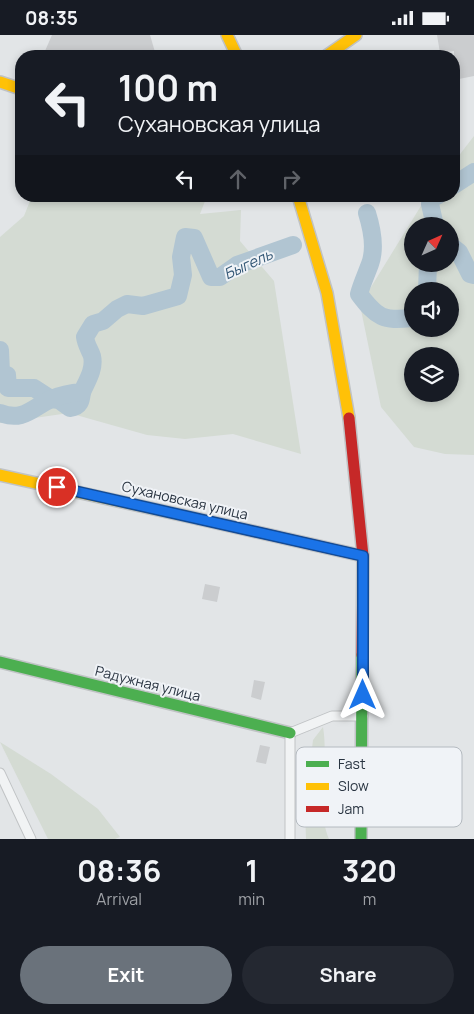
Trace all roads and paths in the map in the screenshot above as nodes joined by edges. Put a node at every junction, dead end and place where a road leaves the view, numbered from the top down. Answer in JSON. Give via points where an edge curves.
{"nodes":[{"id":1,"x":227,"y":35,"type":"edge"},
{"id":2,"x":356,"y":35,"type":"edge"},
{"id":3,"x":234,"y":50,"type":"edge"},
{"id":4,"x":335,"y":50,"type":"edge"},
{"id":5,"x":0,"y":82,"type":"edge"},
{"id":6,"x":15,"y":87,"type":"edge"},
{"id":7,"x":300,"y":202,"type":"edge"},
{"id":8,"x":0,"y":475,"type":"edge"},
{"id":9,"x":363,"y":556,"type":"junction"},
{"id":10,"x":0,"y":662,"type":"edge"},
{"id":11,"x":363,"y":715,"type":"junction"},
{"id":12,"x":290,"y":733,"type":"junction"},
{"id":13,"x":362,"y":747,"type":"edge"},
{"id":14,"x":0,"y":773,"type":"edge"},
{"id":15,"x":31,"y":839,"type":"edge"},
{"id":16,"x":290,"y":839,"type":"edge"}],
"edges":[{"from":1,"to":3,"type":"main road"},
{"from":2,"to":4,"type":"main road"},
{"from":5,"to":6,"type":"main road"},
{"from":7,"to":9,"type":"main road","via":[[327,293],[346,394]]},
{"from":8,"to":9,"type":"main road","name":"Сухановская улица"},
{"from":9,"to":11,"type":"main road"},
{"from":10,"to":12,"type":"main road","name":"Радужная улица"},
{"from":11,"to":12,"type":"street","via":[[332,716]]},
{"from":11,"to":13,"type":"main road"},
{"from":12,"to":16,"type":"street"},
{"from":14,"to":15,"type":"street"}]}
